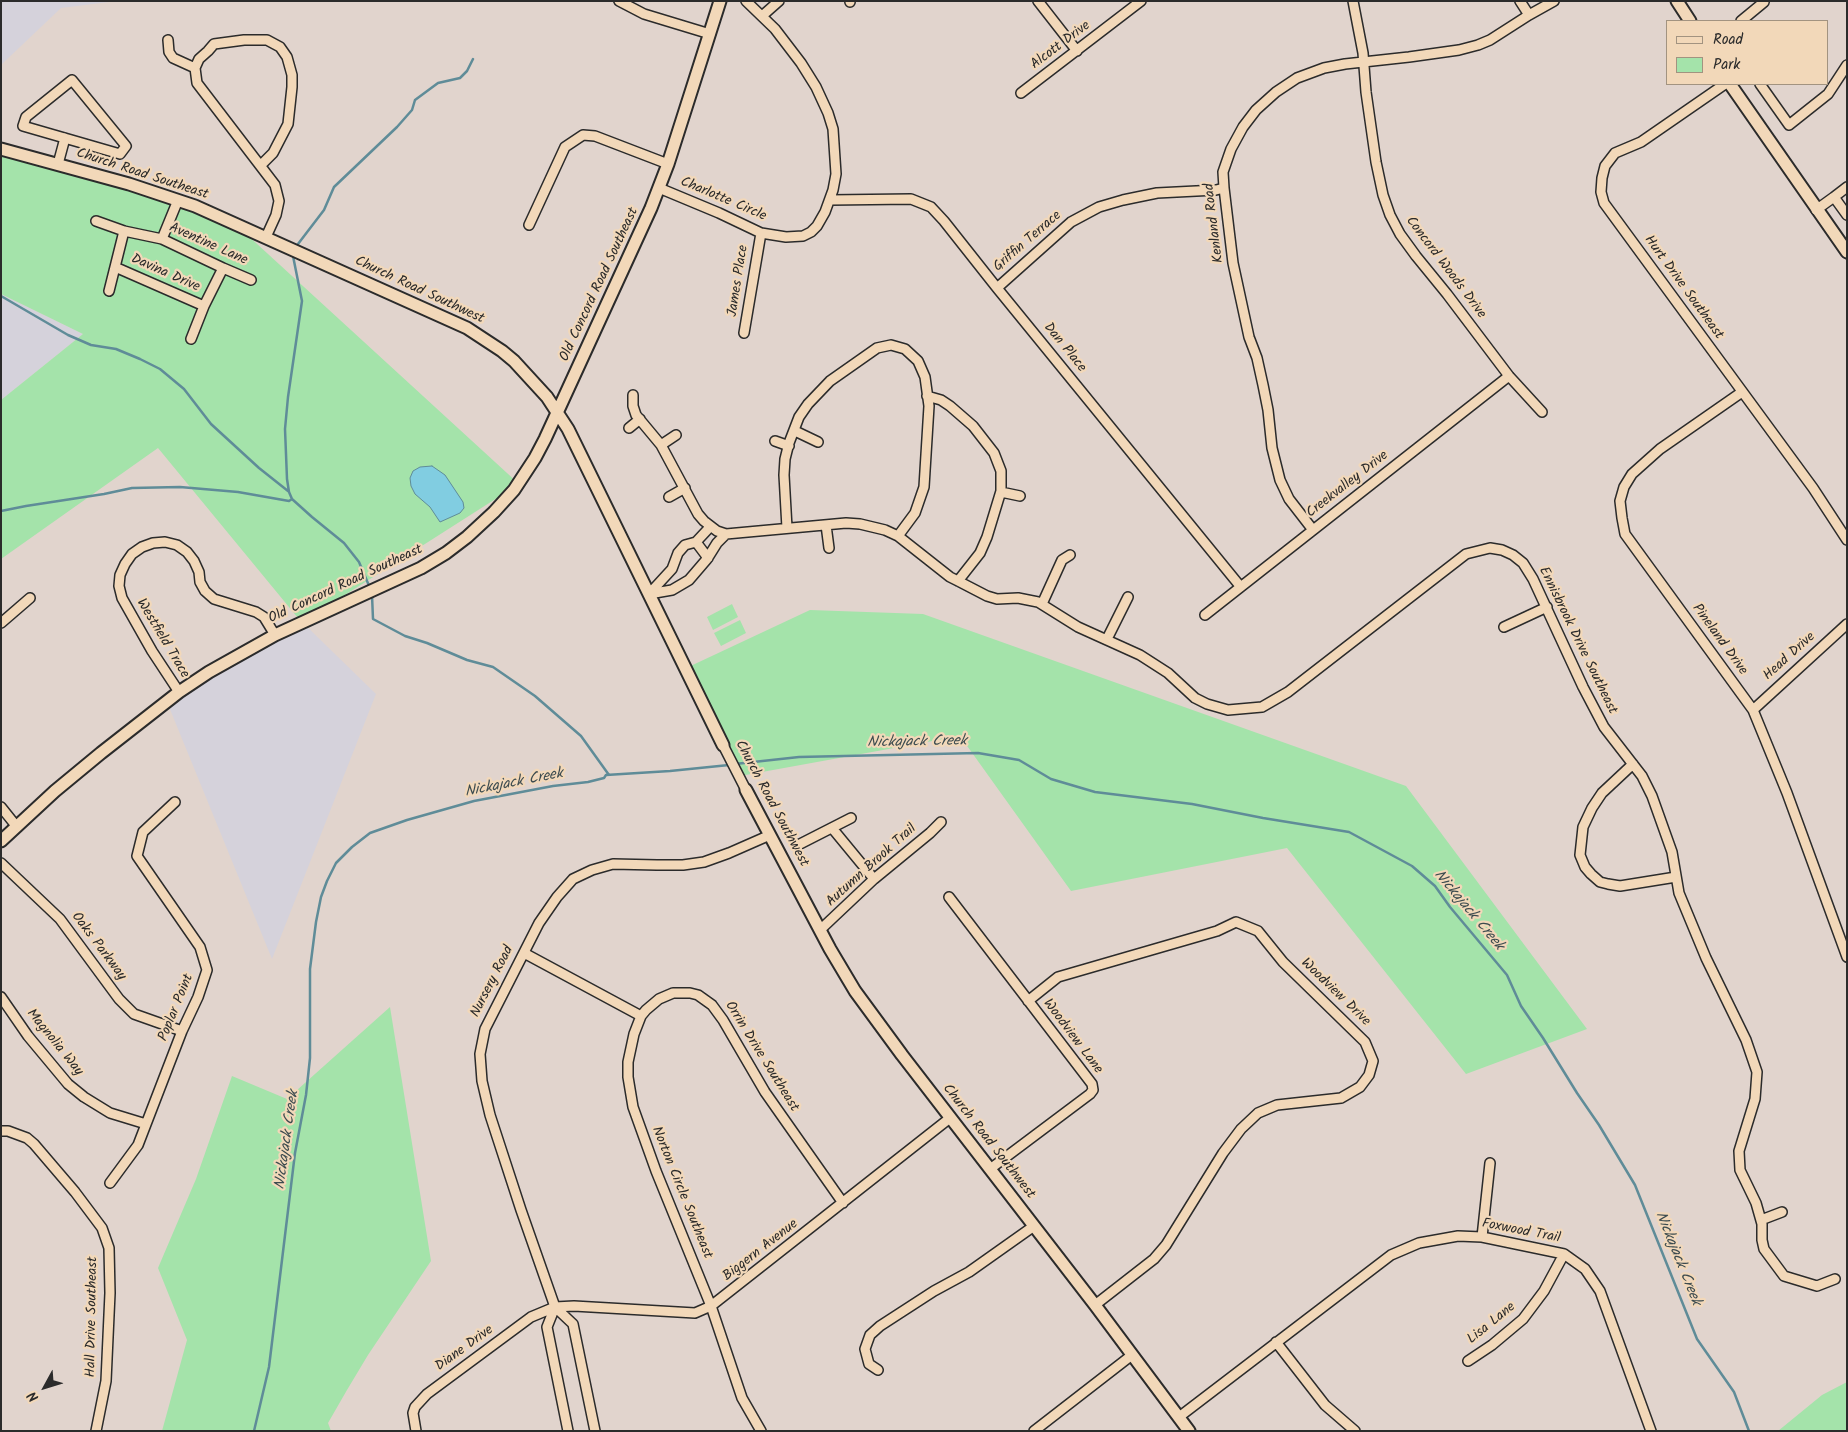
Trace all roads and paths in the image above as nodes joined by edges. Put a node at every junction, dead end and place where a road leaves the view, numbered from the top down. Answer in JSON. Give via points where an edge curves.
{"nodes":[{"id":1,"x":619,"y":1,"type":"edge"},
{"id":2,"x":720,"y":1,"type":"edge"},
{"id":3,"x":746,"y":1,"type":"edge"},
{"id":4,"x":779,"y":1,"type":"edge"},
{"id":5,"x":1038,"y":1,"type":"edge"},
{"id":6,"x":1141,"y":1,"type":"edge"},
{"id":7,"x":1353,"y":1,"type":"edge"},
{"id":8,"x":1520,"y":1,"type":"edge"},
{"id":9,"x":1554,"y":1,"type":"edge"},
{"id":10,"x":1677,"y":1,"type":"edge"},
{"id":11,"x":1764,"y":2,"type":"dead end"},
{"id":12,"x":1529,"y":15,"type":"junction"},
{"id":13,"x":762,"y":16,"type":"junction"},
{"id":14,"x":1689,"y":20,"type":"edge"},
{"id":15,"x":1741,"y":20,"type":"edge"},
{"id":16,"x":710,"y":34,"type":"junction"},
{"id":17,"x":168,"y":40,"type":"dead end"},
{"id":18,"x":1077,"y":51,"type":"junction"},
{"id":19,"x":1364,"y":63,"type":"junction"},
{"id":20,"x":1847,"y":65,"type":"edge"},
{"id":21,"x":195,"y":68,"type":"junction"},
{"id":22,"x":1723,"y":85,"type":"edge"},
{"id":23,"x":1731,"y":85,"type":"edge"},
{"id":24,"x":1761,"y":85,"type":"edge"},
{"id":25,"x":1021,"y":93,"type":"dead end"},
{"id":26,"x":65,"y":138,"type":"junction"},
{"id":27,"x":1,"y":149,"type":"edge"},
{"id":28,"x":58,"y":164,"type":"junction"},
{"id":29,"x":668,"y":164,"type":"junction"},
{"id":30,"x":261,"y":165,"type":"junction"},
{"id":31,"x":1847,"y":187,"type":"edge"},
{"id":32,"x":659,"y":188,"type":"junction"},
{"id":33,"x":1224,"y":188,"type":"junction"},
{"id":34,"x":1834,"y":197,"type":"junction"},
{"id":35,"x":178,"y":200,"type":"junction"},
{"id":36,"x":830,"y":200,"type":"junction"},
{"id":37,"x":1816,"y":210,"type":"junction"},
{"id":38,"x":1847,"y":214,"type":"edge"},
{"id":39,"x":96,"y":221,"type":"dead end"},
{"id":40,"x":529,"y":226,"type":"dead end"},
{"id":41,"x":124,"y":231,"type":"junction"},
{"id":42,"x":760,"y":233,"type":"junction"},
{"id":43,"x":266,"y":237,"type":"junction"},
{"id":44,"x":162,"y":239,"type":"junction"},
{"id":45,"x":298,"y":252,"type":"joint"},
{"id":46,"x":1847,"y":252,"type":"edge"},
{"id":47,"x":115,"y":267,"type":"junction"},
{"id":48,"x":223,"y":268,"type":"junction"},
{"id":49,"x":251,"y":280,"type":"dead end"},
{"id":50,"x":997,"y":288,"type":"junction"},
{"id":51,"x":109,"y":290,"type":"dead end"},
{"id":52,"x":204,"y":306,"type":"junction"},
{"id":53,"x":744,"y":333,"type":"dead end"},
{"id":54,"x":191,"y":339,"type":"dead end"},
{"id":55,"x":1509,"y":376,"type":"junction"},
{"id":56,"x":1742,"y":392,"type":"junction"},
{"id":57,"x":632,"y":395,"type":"dead end"},
{"id":58,"x":927,"y":396,"type":"junction"},
{"id":59,"x":558,"y":412,"type":"junction"},
{"id":60,"x":1542,"y":412,"type":"dead end"},
{"id":61,"x":640,"y":419,"type":"junction"},
{"id":62,"x":628,"y":428,"type":"dead end"},
{"id":63,"x":795,"y":431,"type":"junction"},
{"id":64,"x":676,"y":435,"type":"dead end"},
{"id":65,"x":775,"y":441,"type":"dead end"},
{"id":66,"x":818,"y":442,"type":"dead end"},
{"id":67,"x":661,"y":445,"type":"junction"},
{"id":68,"x":789,"y":446,"type":"junction"},
{"id":69,"x":684,"y":488,"type":"junction"},
{"id":70,"x":1001,"y":492,"type":"junction"},
{"id":71,"x":1020,"y":496,"type":"dead end"},
{"id":72,"x":669,"y":497,"type":"dead end"},
{"id":73,"x":826,"y":525,"type":"junction"},
{"id":74,"x":710,"y":527,"type":"junction"},
{"id":75,"x":787,"y":528,"type":"junction"},
{"id":76,"x":1313,"y":530,"type":"junction"},
{"id":77,"x":726,"y":534,"type":"junction"},
{"id":78,"x":898,"y":536,"type":"junction"},
{"id":79,"x":1847,"y":540,"type":"edge"},
{"id":80,"x":696,"y":542,"type":"junction"},
{"id":81,"x":829,"y":548,"type":"dead end"},
{"id":82,"x":1070,"y":555,"type":"dead end"},
{"id":83,"x":708,"y":558,"type":"junction"},
{"id":84,"x":958,"y":581,"type":"junction"},
{"id":85,"x":1240,"y":586,"type":"junction"},
{"id":86,"x":648,"y":594,"type":"junction"},
{"id":87,"x":1128,"y":597,"type":"dead end"},
{"id":88,"x":30,"y":598,"type":"dead end"},
{"id":89,"x":1042,"y":604,"type":"junction"},
{"id":90,"x":1547,"y":607,"type":"junction"},
{"id":91,"x":1205,"y":615,"type":"dead end"},
{"id":92,"x":1,"y":623,"type":"edge"},
{"id":93,"x":1847,"y":624,"type":"edge"},
{"id":94,"x":1504,"y":627,"type":"dead end"},
{"id":95,"x":275,"y":635,"type":"junction"},
{"id":96,"x":1108,"y":640,"type":"junction"},
{"id":97,"x":179,"y":692,"type":"junction"},
{"id":98,"x":1753,"y":710,"type":"junction"},
{"id":99,"x":723,"y":745,"type":"joint"},
{"id":100,"x":1633,"y":764,"type":"junction"},
{"id":101,"x":746,"y":790,"type":"joint"},
{"id":102,"x":175,"y":802,"type":"dead end"},
{"id":103,"x":1,"y":807,"type":"edge"},
{"id":104,"x":850,"y":818,"type":"dead end"},
{"id":105,"x":941,"y":822,"type":"dead end"},
{"id":106,"x":16,"y":827,"type":"junction"},
{"id":107,"x":832,"y":828,"type":"junction"},
{"id":108,"x":770,"y":835,"type":"junction"},
{"id":109,"x":1,"y":841,"type":"edge"},
{"id":110,"x":800,"y":844,"type":"dead end"},
{"id":111,"x":1,"y":863,"type":"edge"},
{"id":112,"x":1676,"y":877,"type":"junction"},
{"id":113,"x":874,"y":879,"type":"junction"},
{"id":114,"x":949,"y":897,"type":"dead end"},
{"id":115,"x":820,"y":930,"type":"junction"},
{"id":116,"x":524,"y":953,"type":"junction"},
{"id":117,"x":1847,"y":957,"type":"edge"},
{"id":118,"x":1,"y":997,"type":"edge"},
{"id":119,"x":1028,"y":1001,"type":"junction"},
{"id":120,"x":641,"y":1016,"type":"junction"},
{"id":121,"x":182,"y":1031,"type":"junction"},
{"id":122,"x":950,"y":1118,"type":"junction"},
{"id":123,"x":146,"y":1124,"type":"junction"},
{"id":124,"x":1,"y":1131,"type":"edge"},
{"id":125,"x":1490,"y":1164,"type":"dead end"},
{"id":126,"x":990,"y":1169,"type":"junction"},
{"id":127,"x":110,"y":1183,"type":"dead end"},
{"id":128,"x":843,"y":1203,"type":"junction"},
{"id":129,"x":1782,"y":1212,"type":"dead end"},
{"id":130,"x":1761,"y":1220,"type":"junction"},
{"id":131,"x":1034,"y":1226,"type":"junction"},
{"id":132,"x":1482,"y":1237,"type":"junction"},
{"id":133,"x":1564,"y":1254,"type":"junction"},
{"id":134,"x":1835,"y":1279,"type":"dead end"},
{"id":135,"x":1095,"y":1305,"type":"junction"},
{"id":136,"x":712,"y":1306,"type":"junction"},
{"id":137,"x":555,"y":1307,"type":"junction"},
{"id":138,"x":1276,"y":1342,"type":"junction"},
{"id":139,"x":1132,"y":1355,"type":"junction"},
{"id":140,"x":1468,"y":1361,"type":"dead end"},
{"id":141,"x":878,"y":1370,"type":"dead end"},
{"id":142,"x":1178,"y":1417,"type":"junction"},
{"id":143,"x":96,"y":1431,"type":"edge"},
{"id":144,"x":416,"y":1431,"type":"edge"},
{"id":145,"x":568,"y":1431,"type":"edge"},
{"id":146,"x":595,"y":1431,"type":"edge"},
{"id":147,"x":761,"y":1431,"type":"edge"},
{"id":148,"x":1034,"y":1431,"type":"edge"},
{"id":149,"x":1189,"y":1431,"type":"edge"},
{"id":150,"x":1354,"y":1431,"type":"edge"},
{"id":151,"x":1651,"y":1431,"type":"edge"}],
"edges":[{"from":1,"to":16,"type":"street","via":[[644,14]]},
{"from":2,"to":16,"type":"street","name":"Old Concord Road Southeast"},
{"from":3,"to":13,"type":"street","name":"Charlotte Circle"},
{"from":4,"to":13,"type":"street"},
{"from":5,"to":18,"type":"street"},
{"from":6,"to":18,"type":"street","name":"Alcott Drive"},
{"from":7,"to":19,"type":"street","name":"Concord Woods Drive"},
{"from":8,"to":12,"type":"street"},
{"from":9,"to":12,"type":"street","name":"Kenland Road"},
{"from":10,"to":14,"type":"street"},
{"from":11,"to":15,"type":"street"},
{"from":12,"to":19,"type":"street","name":"Kenland Road","via":[[1478,45]]},
{"from":13,"to":36,"type":"street","name":"Charlotte Circle","via":[[800,63],[828,113],[836,156]]},
{"from":16,"to":29,"type":"street","name":"Old Concord Road Southeast"},
{"from":17,"to":21,"type":"street","via":[[173,58]]},
{"from":18,"to":25,"type":"street","name":"Alcott Drive"},
{"from":19,"to":33,"type":"street","name":"Kenland Road","via":[[1324,68],[1297,78],[1276,92],[1256,110],[1231,149],[1223,172]]},
{"from":19,"to":55,"type":"street","name":"Concord Woods Drive","via":[[1376,162],[1390,215],[1416,256]]},
{"from":20,"to":24,"type":"street","via":[[1828,94],[1789,125]]},
{"from":21,"to":30,"type":"street","via":[[200,90]]},
{"from":21,"to":30,"type":"street","via":[[199,59],[220,42],[267,40],[284,52],[292,75],[291,114],[279,144]]},
{"from":22,"to":56,"type":"street","name":"Hurt Drive Southeast","via":[[1641,142],[1615,153],[1606,166],[1601,192],[1604,203]]},
{"from":23,"to":37,"type":"street"},
{"from":26,"to":26,"type":"street","via":[[23,126],[26,117],[72,80],[126,146],[120,154]]},
{"from":26,"to":28,"type":"street"},
{"from":27,"to":28,"type":"street","name":"Church Road Southeast"},
{"from":28,"to":35,"type":"street","name":"Church Road Southeast"},
{"from":29,"to":32,"type":"street","name":"Old Concord Road Southeast"},
{"from":29,"to":40,"type":"street","via":[[595,136],[583,135],[564,147]]},
{"from":30,"to":43,"type":"street","via":[[275,185],[279,202]]},
{"from":31,"to":34,"type":"street"},
{"from":32,"to":42,"type":"street","name":"Charlotte Circle"},
{"from":32,"to":59,"type":"street","name":"Old Concord Road Southeast"},
{"from":33,"to":50,"type":"street","name":"Griffin Terrace","via":[[1157,193],[1099,207],[1071,222]]},
{"from":33,"to":76,"type":"street","name":"Kenland Road","via":[[1233,263],[1263,385],[1280,480],[1289,499]]},
{"from":34,"to":37,"type":"street"},
{"from":34,"to":38,"type":"street"},
{"from":35,"to":43,"type":"street","name":"Church Road Southeast"},
{"from":35,"to":44,"type":"street"},
{"from":36,"to":42,"type":"street","name":"Charlotte Circle","via":[[822,220],[811,232],[794,237]]},
{"from":36,"to":50,"type":"street","name":"Dan Place","via":[[911,199],[931,207]]},
{"from":37,"to":46,"type":"street"},
{"from":39,"to":41,"type":"street","name":"Aventine Lane"},
{"from":41,"to":44,"type":"street","name":"Aventine Lane"},
{"from":41,"to":47,"type":"street"},
{"from":42,"to":53,"type":"street","name":"James Place"},
{"from":43,"to":45,"type":"street","name":"Church Road Southeast"},
{"from":44,"to":48,"type":"street","name":"Aventine Lane"},
{"from":45,"to":59,"type":"street","name":"Church Road Southwest","via":[[479,335],[514,361]]},
{"from":47,"to":51,"type":"street"},
{"from":47,"to":52,"type":"street","name":"Davina Drive"},
{"from":48,"to":49,"type":"street","name":"Aventine Lane"},
{"from":48,"to":52,"type":"street"},
{"from":50,"to":85,"type":"street","name":"Dan Place"},
{"from":52,"to":54,"type":"street"},
{"from":55,"to":60,"type":"street","name":"Concord Woods Drive"},
{"from":55,"to":76,"type":"street","name":"Creekvalley Drive"},
{"from":56,"to":79,"type":"street","name":"Hurt Drive Southeast"},
{"from":56,"to":98,"type":"street","name":"Pineland Drive","via":[[1660,449],[1632,474],[1620,501],[1626,534]]},
{"from":57,"to":61,"type":"street","via":[[633,406]]},
{"from":58,"to":63,"type":"street","via":[[925,378],[918,361],[905,349],[884,346],[818,392]]},
{"from":58,"to":70,"type":"street","via":[[941,400],[961,414],[989,446],[1001,471]]},
{"from":58,"to":78,"type":"street","via":[[924,487],[915,513]]},
{"from":59,"to":86,"type":"street","name":"Church Road Southwest"},
{"from":59,"to":95,"type":"street","name":"Old Concord Road Southeast","via":[[536,458],[514,490],[467,537],[421,568]]},
{"from":61,"to":62,"type":"street"},
{"from":61,"to":67,"type":"street"},
{"from":63,"to":66,"type":"street"},
{"from":63,"to":68,"type":"street"},
{"from":64,"to":67,"type":"street"},
{"from":65,"to":68,"type":"street"},
{"from":67,"to":69,"type":"street"},
{"from":68,"to":75,"type":"street","via":[[784,475]]},
{"from":69,"to":72,"type":"street"},
{"from":69,"to":74,"type":"street","via":[[698,514]]},
{"from":70,"to":71,"type":"street"},
{"from":70,"to":84,"type":"street","via":[[988,537]]},
{"from":73,"to":75,"type":"street"},
{"from":73,"to":78,"type":"street","via":[[860,524]]},
{"from":73,"to":81,"type":"street"},
{"from":74,"to":77,"type":"street"},
{"from":74,"to":80,"type":"street"},
{"from":75,"to":77,"type":"street"},
{"from":76,"to":85,"type":"street","name":"Creekvalley Drive"},
{"from":77,"to":83,"type":"street"},
{"from":78,"to":84,"type":"street"},
{"from":80,"to":83,"type":"street"},
{"from":80,"to":86,"type":"street","via":[[685,545],[672,569]]},
{"from":82,"to":89,"type":"street","via":[[1062,560]]},
{"from":83,"to":86,"type":"street","via":[[689,580],[672,590]]},
{"from":84,"to":89,"type":"street","via":[[997,599],[1028,598]]},
{"from":85,"to":91,"type":"street","name":"Creekvalley Drive"},
{"from":86,"to":99,"type":"street","name":"Church Road Southwest"},
{"from":87,"to":96,"type":"street"},
{"from":88,"to":92,"type":"street"},
{"from":89,"to":96,"type":"street","via":[[1078,627]]},
{"from":90,"to":94,"type":"street"},
{"from":90,"to":96,"type":"street","name":"Ennisbrook Drive Southeast","via":[[1523,563],[1513,555],[1490,548],[1466,554],[1288,692],[1262,707],[1228,710],[1195,698],[1168,673]]},
{"from":90,"to":100,"type":"street","name":"Ennisbrook Drive Southeast","via":[[1604,726]]},
{"from":93,"to":98,"type":"street","name":"Head Drive"},
{"from":95,"to":97,"type":"street","name":"Old Concord Road Southeast"},
{"from":95,"to":97,"type":"street","name":"Westfield Trace","via":[[264,617],[256,612],[214,599],[200,582],[200,572],[187,552],[165,542],[142,547],[132,554],[120,575],[122,598]]},
{"from":97,"to":106,"type":"street","name":"Old Concord Road Southeast","via":[[101,753]]},
{"from":98,"to":117,"type":"street","name":"Pineland Drive"},
{"from":99,"to":101,"type":"street","name":"Church Road Southwest"},
{"from":100,"to":112,"type":"street","name":"Ennisbrook Drive Southeast","via":[[1652,796],[1672,852]]},
{"from":100,"to":112,"type":"street","via":[[1602,793],[1592,808],[1583,827],[1580,855],[1591,874],[1608,884],[1620,886]]},
{"from":101,"to":108,"type":"street","name":"Church Road Southwest"},
{"from":102,"to":121,"type":"street","name":"Poplar Point","via":[[143,832],[137,856],[200,947],[207,970]]},
{"from":103,"to":106,"type":"street"},
{"from":104,"to":107,"type":"street"},
{"from":105,"to":113,"type":"street","name":"Autumn Brook Trail"},
{"from":106,"to":109,"type":"street","name":"Old Concord Road Southeast"},
{"from":107,"to":110,"type":"street"},
{"from":107,"to":113,"type":"street"},
{"from":108,"to":115,"type":"street","name":"Church Road Southwest"},
{"from":108,"to":116,"type":"street","name":"Nursery Road","via":[[704,862],[683,865],[613,864],[573,878],[539,923]]},
{"from":111,"to":121,"type":"street","name":"Oaks Parkway","via":[[60,919],[119,999],[134,1014]]},
{"from":112,"to":130,"type":"street","name":"Ennisbrook Drive Southeast","via":[[1679,893],[1746,1040],[1757,1072],[1755,1099],[1739,1151],[1740,1170]]},
{"from":113,"to":115,"type":"street","name":"Autumn Brook Trail"},
{"from":114,"to":119,"type":"street","name":"Woodview Lane"},
{"from":115,"to":122,"type":"street","name":"Church Road Southwest","via":[[855,991]]},
{"from":116,"to":120,"type":"street"},
{"from":116,"to":137,"type":"street","name":"Nursery Road","via":[[485,1029],[480,1054],[482,1081],[518,1202]]},
{"from":118,"to":123,"type":"street","name":"Magnolia Way","via":[[68,1084],[110,1113]]},
{"from":119,"to":126,"type":"street","name":"Woodview Lane","via":[[1088,1078],[1093,1090]]},
{"from":119,"to":135,"type":"street","name":"Woodview Drive","via":[[1058,977],[1217,931],[1236,922],[1258,931],[1283,962],[1365,1042],[1372,1061],[1369,1075],[1360,1087],[1341,1098],[1277,1105],[1258,1114],[1223,1153],[1154,1260]]},
{"from":120,"to":128,"type":"street","name":"Orrin Drive Southeast","via":[[659,999],[673,993],[698,995],[712,1005],[765,1092]]},
{"from":120,"to":136,"type":"street","name":"Norton Circle Southeast","via":[[628,1062],[633,1107]]},
{"from":121,"to":123,"type":"street","name":"Poplar Point"},
{"from":122,"to":126,"type":"street","name":"Church Road Southwest"},
{"from":122,"to":128,"type":"street","name":"Biggern Avenue"},
{"from":123,"to":127,"type":"street","name":"Poplar Point","via":[[138,1144]]},
{"from":124,"to":143,"type":"street","name":"Hall Drive Southeast","via":[[27,1138],[34,1144],[102,1228],[109,1248],[106,1381]]},
{"from":125,"to":132,"type":"street"},
{"from":126,"to":131,"type":"street","name":"Church Road Southwest"},
{"from":128,"to":136,"type":"street","name":"Biggern Avenue"},
{"from":129,"to":130,"type":"street"},
{"from":130,"to":134,"type":"street","name":"Ennisbrook Drive Southeast","via":[[1764,1249],[1784,1276],[1817,1286]]},
{"from":131,"to":135,"type":"street","name":"Church Road Southwest"},
{"from":131,"to":141,"type":"street","via":[[870,1335],[866,1349],[869,1364]]},
{"from":132,"to":133,"type":"street","name":"Foxwood Trail"},
{"from":132,"to":138,"type":"street","name":"Foxwood Trail","via":[[1435,1239],[1406,1248],[1375,1266]]},
{"from":133,"to":140,"type":"street","name":"Lisa Lane","via":[[1544,1291],[1523,1319]]},
{"from":133,"to":151,"type":"street","name":"Foxwood Trail","via":[[1585,1269],[1600,1291]]},
{"from":135,"to":139,"type":"street","name":"Church Road Southwest"},
{"from":136,"to":137,"type":"street","name":"Biggern Avenue","via":[[695,1313]]},
{"from":136,"to":147,"type":"street","name":"Norton Circle Southeast","via":[[742,1398]]},
{"from":137,"to":144,"type":"street","name":"Diane Drive","via":[[531,1317],[427,1394],[413,1413]]},
{"from":137,"to":145,"type":"street","via":[[547,1327]]},
{"from":137,"to":146,"type":"street","via":[[573,1324]]},
{"from":138,"to":142,"type":"street","name":"Foxwood Trail"},
{"from":138,"to":150,"type":"street","via":[[1325,1405]]},
{"from":139,"to":142,"type":"street","name":"Church Road Southwest"},
{"from":139,"to":148,"type":"street"},
{"from":142,"to":149,"type":"street","name":"Church Road Southwest"}]}
